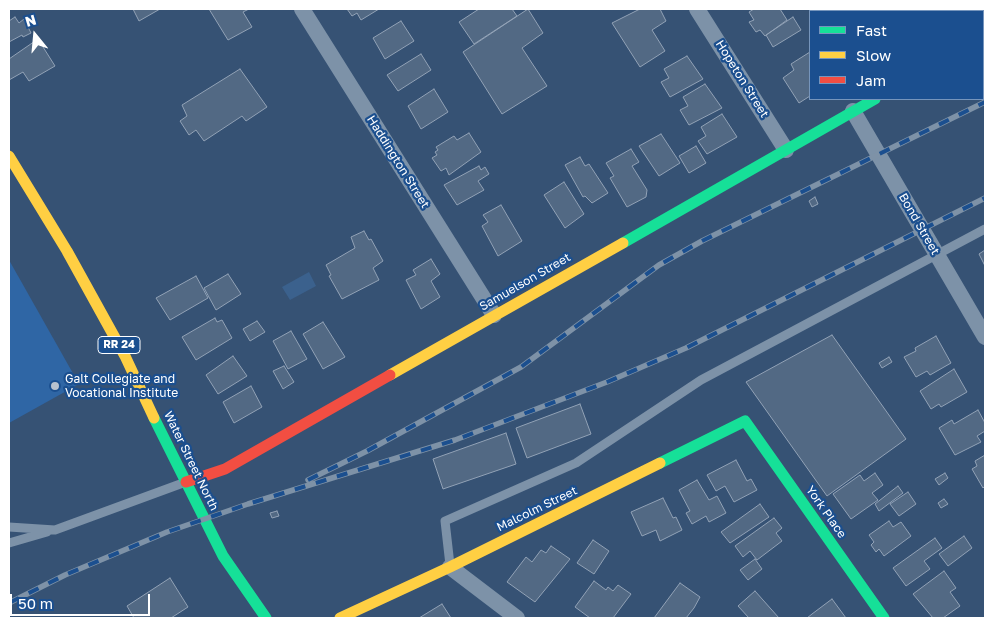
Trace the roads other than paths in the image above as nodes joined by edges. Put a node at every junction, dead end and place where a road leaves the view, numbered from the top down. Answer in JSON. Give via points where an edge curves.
{"nodes":[{"id":1,"x":302,"y":9,"type":"edge"},
{"id":2,"x":697,"y":9,"type":"edge"},
{"id":3,"x":873,"y":100,"type":"edge"},
{"id":4,"x":853,"y":111,"type":"junction"},
{"id":5,"x":786,"y":150,"type":"junction"},
{"id":6,"x":9,"y":156,"type":"edge"},
{"id":7,"x":985,"y":229,"type":"edge"},
{"id":8,"x":937,"y":255,"type":"junction"},
{"id":9,"x":494,"y":315,"type":"junction"},
{"id":10,"x":985,"y":337,"type":"edge"},
{"id":11,"x":745,"y":421,"type":"joint"},
{"id":12,"x":186,"y":482,"type":"junction"},
{"id":13,"x":9,"y":527,"type":"edge"},
{"id":14,"x":54,"y":530,"type":"junction"},
{"id":15,"x":9,"y":543,"type":"edge"},
{"id":16,"x":450,"y":567,"type":"junction"},
{"id":17,"x":266,"y":618,"type":"edge"},
{"id":18,"x":340,"y":618,"type":"edge"},
{"id":19,"x":517,"y":618,"type":"edge"},
{"id":20,"x":884,"y":618,"type":"edge"}],
"edges":[{"from":1,"to":9,"type":"street","name":"Haddington Street"},
{"from":2,"to":5,"type":"street","name":"Hopeton Street"},
{"from":3,"to":4,"type":"street","name":"Samuelson Street"},
{"from":4,"to":5,"type":"street","name":"Samuelson Street"},
{"from":4,"to":8,"type":"street","name":"Bond Street"},
{"from":5,"to":9,"type":"street","name":"Samuelson Street"},
{"from":6,"to":12,"type":"street","name":"Water Street North","number":"RR 24","via":[[67,250]]},
{"from":7,"to":8,"type":"lane"},
{"from":8,"to":10,"type":"street","name":"Bond Street"},
{"from":8,"to":16,"type":"lane","via":[[701,380],[576,464],[445,521]]},
{"from":9,"to":12,"type":"street","name":"Samuelson Street","via":[[225,469]]},
{"from":11,"to":16,"type":"street","name":"Malcolm Street"},
{"from":11,"to":20,"type":"street","name":"York Place"},
{"from":12,"to":14,"type":"lane"},
{"from":12,"to":17,"type":"street","name":"Water Street North","number":"RR 24","via":[[223,556]]},
{"from":13,"to":14,"type":"lane"},
{"from":14,"to":15,"type":"lane"},
{"from":16,"to":18,"type":"street","name":"Malcolm Street"},
{"from":16,"to":19,"type":"street"}]}
